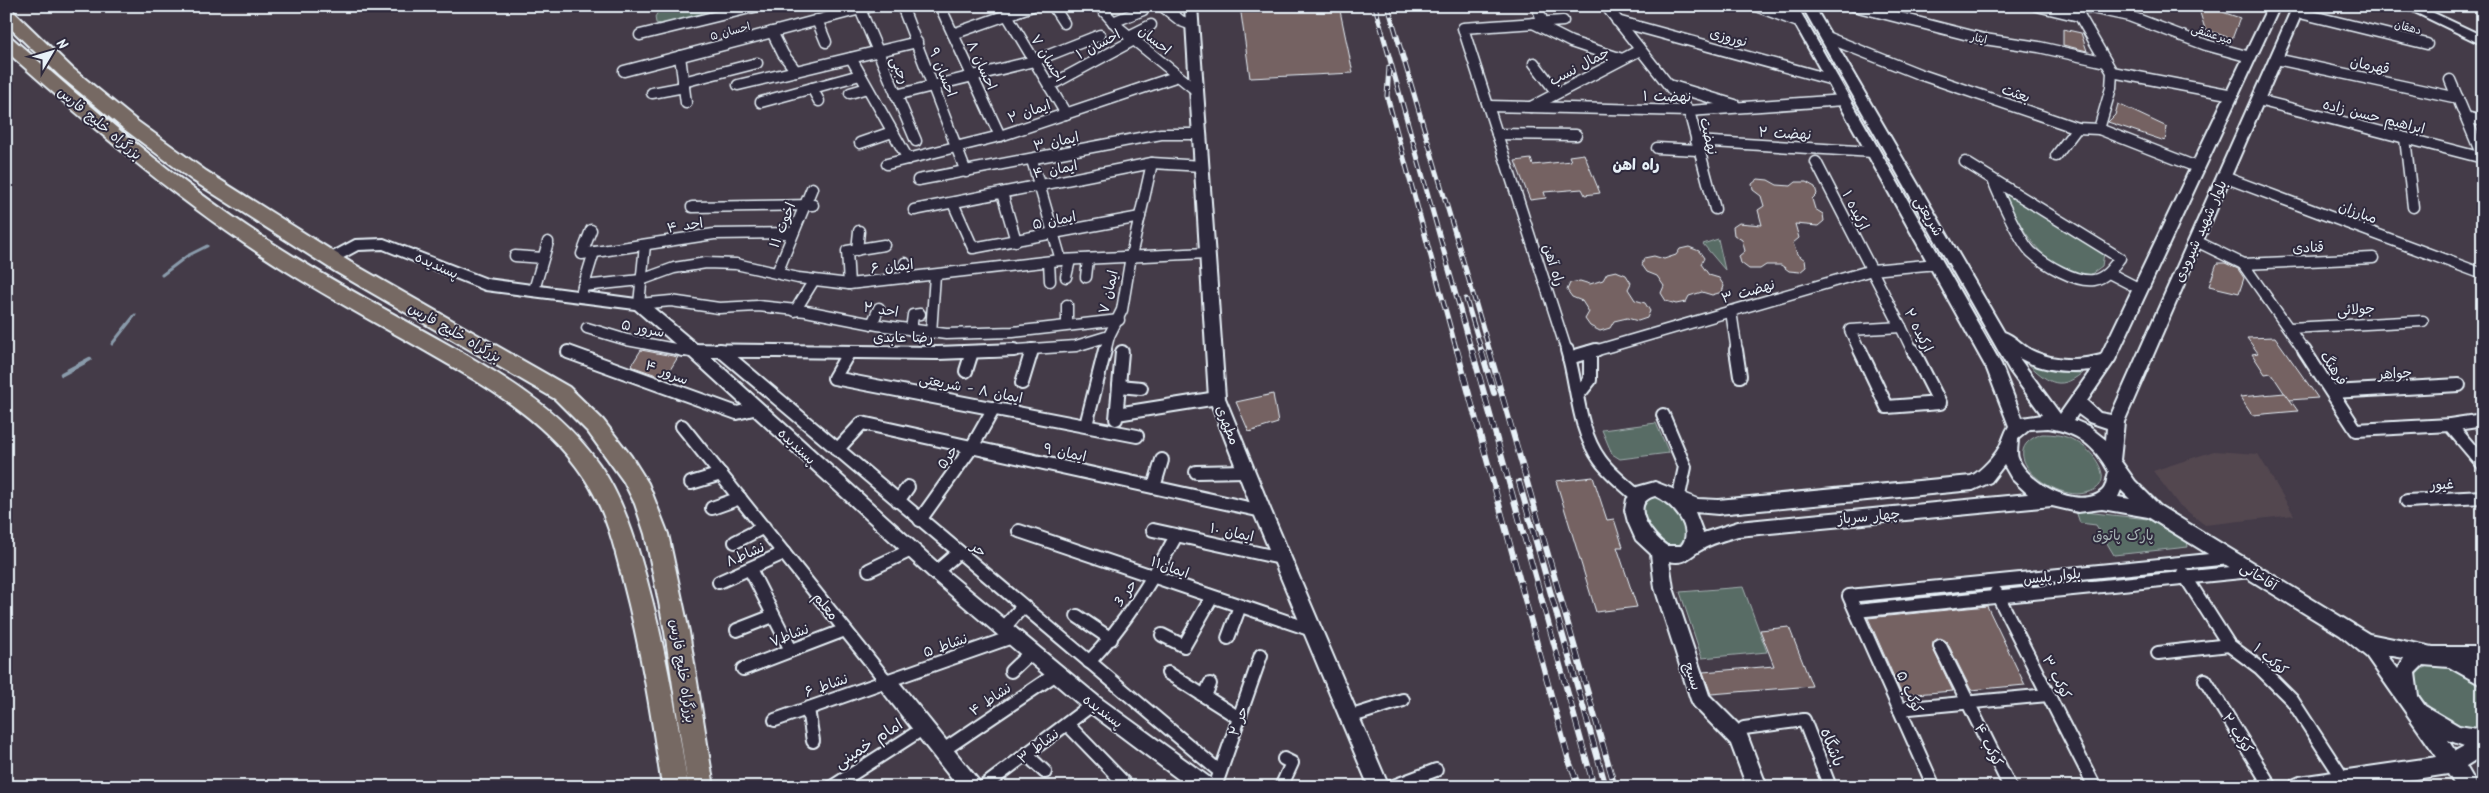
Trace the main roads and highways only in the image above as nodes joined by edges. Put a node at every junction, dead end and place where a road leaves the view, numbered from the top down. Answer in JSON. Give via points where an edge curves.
{"nodes":[{"id":1,"x":6,"y":14,"type":"edge"},
{"id":2,"x":6,"y":42,"type":"edge"},
{"id":3,"x":675,"y":787,"type":"edge"},
{"id":4,"x":701,"y":787,"type":"edge"}],
"edges":[{"from":1,"to":4,"type":"highway","name":"بزرگراه خلیج فارس","via":[[97,98],[242,204],[562,394],[594,422],[620,456],[641,492],[657,534],[683,664]]},
{"from":2,"to":3,"type":"highway","name":"بزرگراه خلیج فارس","via":[[129,148],[236,228],[320,281],[500,385],[566,439],[591,470],[611,505],[625,545],[656,673]]}]}
